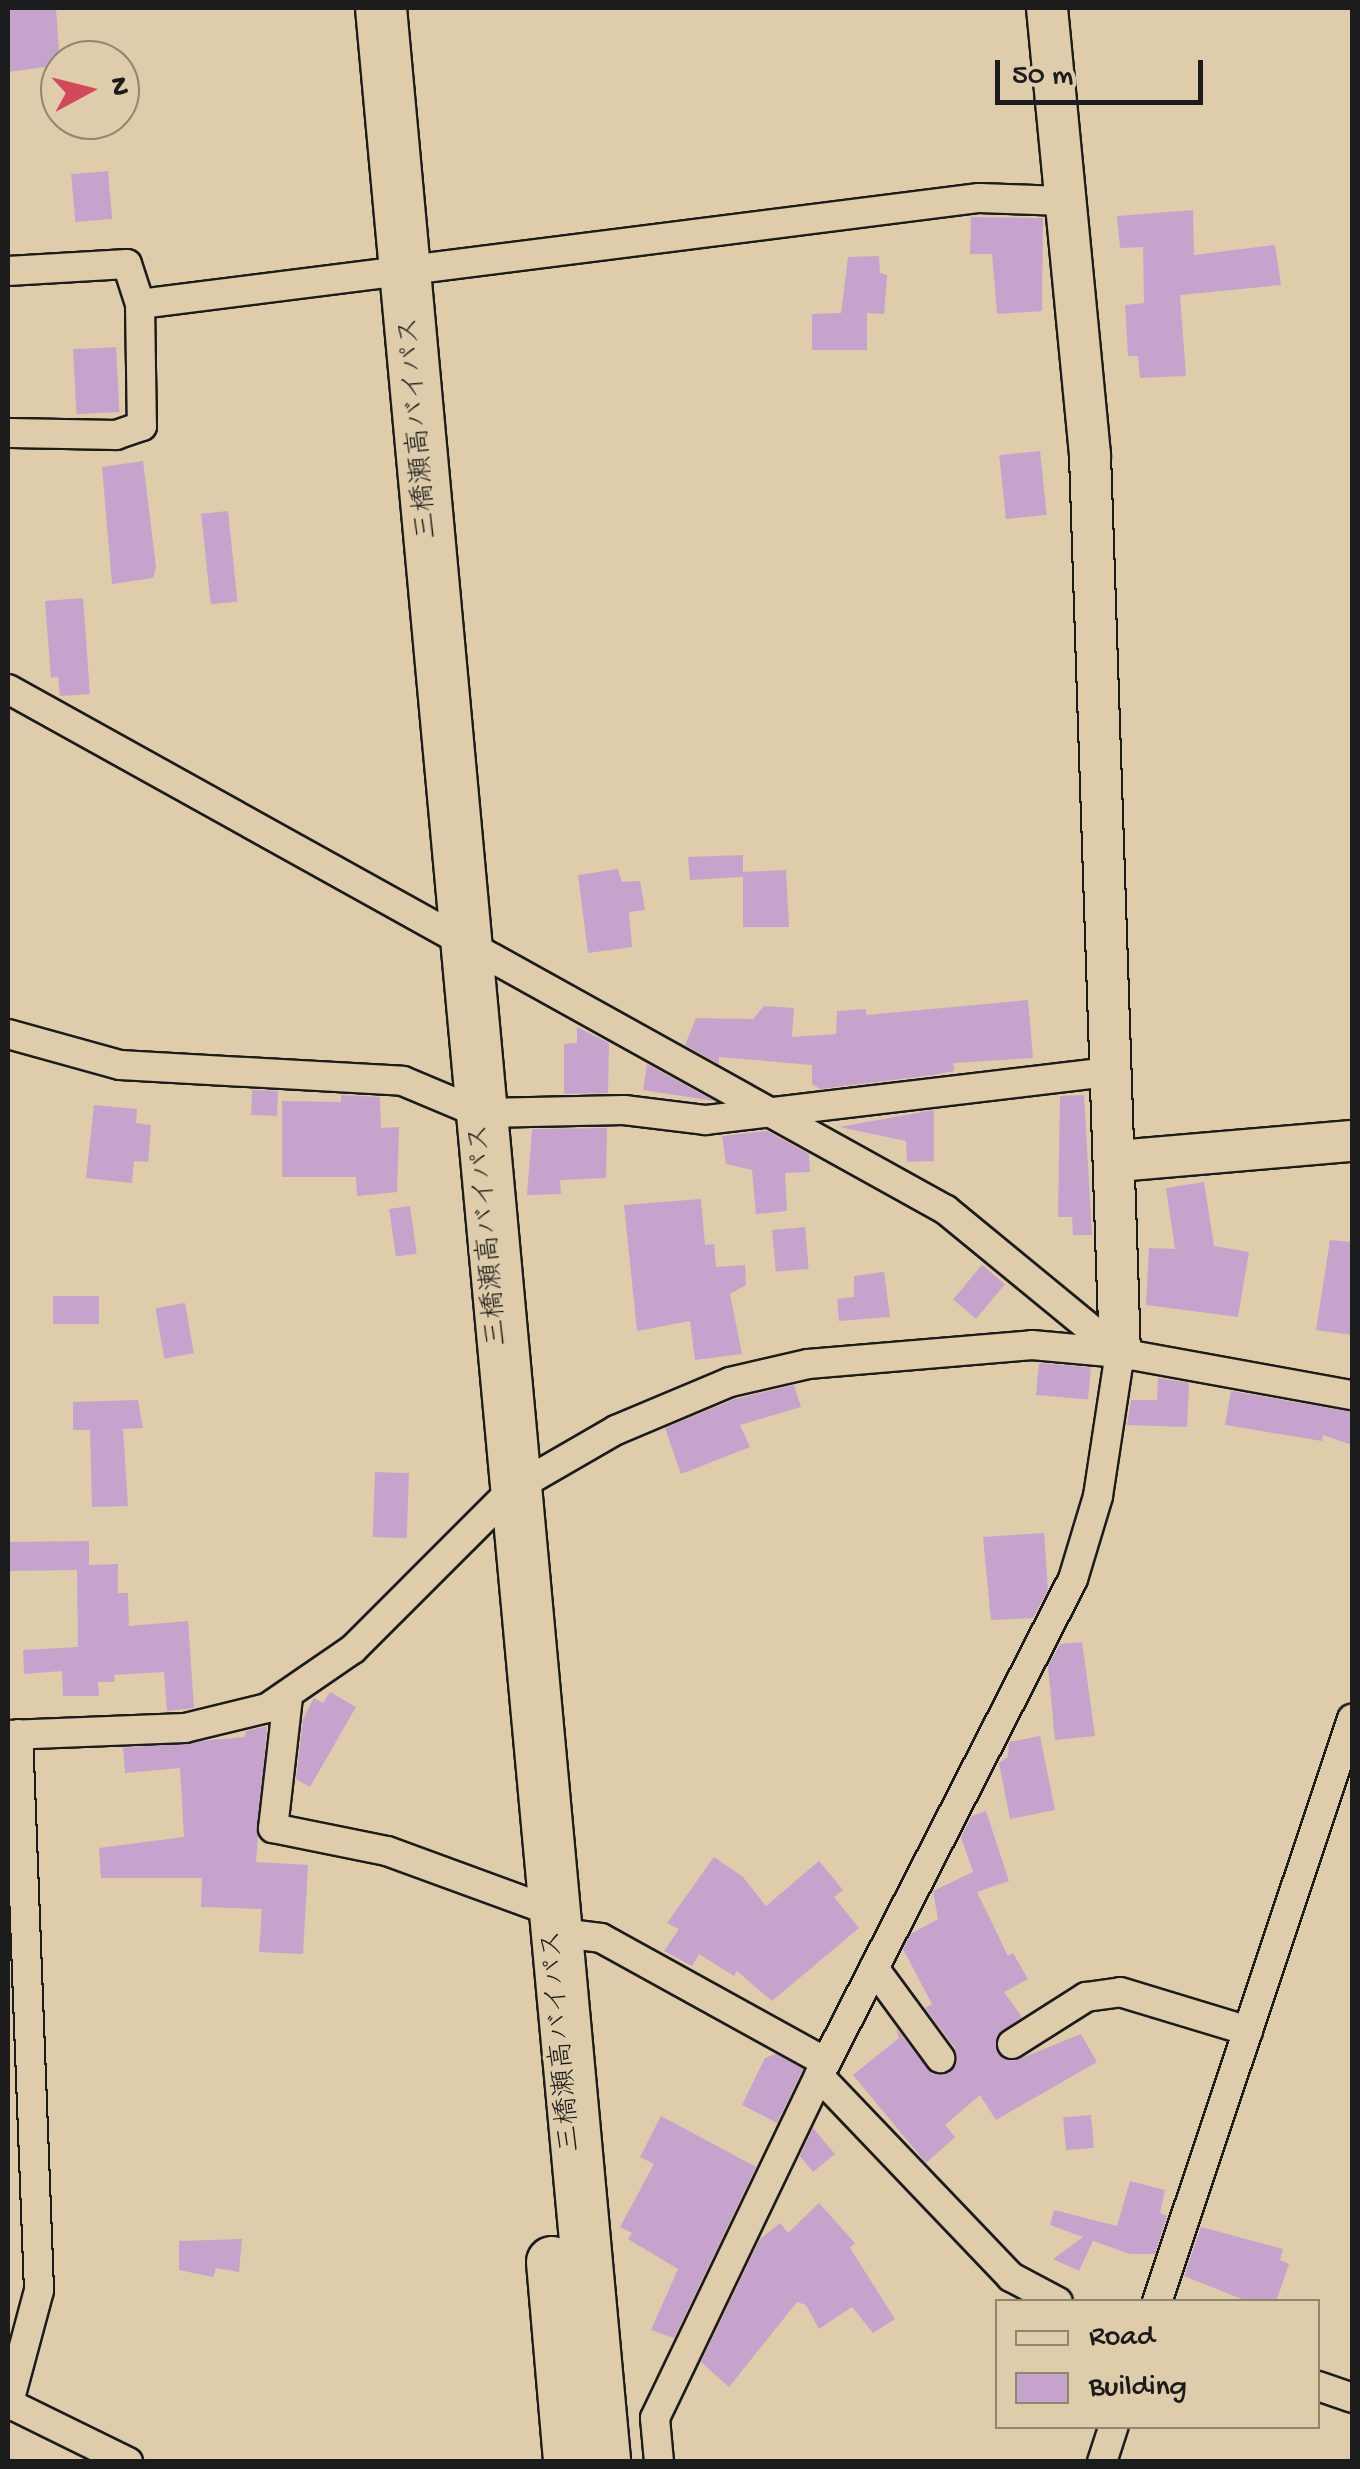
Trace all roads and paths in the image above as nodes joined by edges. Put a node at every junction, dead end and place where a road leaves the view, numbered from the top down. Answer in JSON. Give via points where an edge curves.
{"nodes":[{"id":1,"x":350,"y":8,"type":"edge"},
{"id":2,"x":381,"y":8,"type":"edge"},
{"id":3,"x":1046,"y":8,"type":"edge"},
{"id":4,"x":1064,"y":201,"type":"junction"},
{"id":5,"x":8,"y":270,"type":"edge"},
{"id":6,"x":390,"y":275,"type":"junction"},
{"id":7,"x":140,"y":304,"type":"junction"},
{"id":8,"x":8,"y":433,"type":"edge"},
{"id":9,"x":8,"y":690,"type":"edge"},
{"id":10,"x":451,"y":931,"type":"junction"},
{"id":11,"x":8,"y":1034,"type":"edge"},
{"id":12,"x":1114,"y":1070,"type":"junction"},
{"id":13,"x":466,"y":1108,"type":"junction"},
{"id":14,"x":775,"y":1112,"type":"junction"},
{"id":15,"x":1352,"y":1141,"type":"edge"},
{"id":16,"x":1117,"y":1162,"type":"junction"},
{"id":17,"x":1120,"y":1352,"type":"junction"},
{"id":18,"x":1352,"y":1395,"type":"edge"},
{"id":19,"x":500,"y":1503,"type":"junction"},
{"id":20,"x":288,"y":1697,"type":"junction"},
{"id":21,"x":1352,"y":1719,"type":"edge"},
{"id":22,"x":13,"y":1734,"type":"edge"},
{"id":23,"x":542,"y":1915,"type":"junction"},
{"id":24,"x":874,"y":1968,"type":"junction"},
{"id":25,"x":1248,"y":2031,"type":"junction"},
{"id":26,"x":1012,"y":2044,"type":"dead end"},
{"id":27,"x":940,"y":2058,"type":"dead end"},
{"id":28,"x":823,"y":2069,"type":"junction"},
{"id":29,"x":1052,"y":2299,"type":"edge"},
{"id":30,"x":1158,"y":2299,"type":"edge"},
{"id":31,"x":1320,"y":2387,"type":"edge"},
{"id":32,"x":1352,"y":2398,"type":"edge"},
{"id":33,"x":8,"y":2404,"type":"edge"},
{"id":34,"x":1113,"y":2429,"type":"edge"},
{"id":35,"x":128,"y":2462,"type":"edge"},
{"id":36,"x":569,"y":2462,"type":"edge"},
{"id":37,"x":605,"y":2462,"type":"edge"},
{"id":38,"x":658,"y":2462,"type":"edge"},
{"id":39,"x":1102,"y":2462,"type":"edge"}],
"edges":[{"from":1,"to":6,"type":"highway","name":"三橋瀬高バイパス"},
{"from":2,"to":6,"type":"highway","name":"三橋瀬高バイパス"},
{"from":3,"to":4,"type":"street"},
{"from":4,"to":6,"type":"street","via":[[979,198]]},
{"from":4,"to":12,"type":"street","via":[[1090,454]]},
{"from":5,"to":7,"type":"street","via":[[127,264]]},
{"from":6,"to":7,"type":"street"},
{"from":6,"to":10,"type":"highway","name":"三橋瀬高バイパス"},
{"from":7,"to":8,"type":"street","via":[[142,426],[116,435]]},
{"from":9,"to":10,"type":"street"},
{"from":10,"to":13,"type":"highway","name":"三橋瀬高バイパス"},
{"from":10,"to":14,"type":"street"},
{"from":11,"to":13,"type":"street","via":[[120,1065],[404,1081]]},
{"from":12,"to":14,"type":"street"},
{"from":12,"to":16,"type":"street"},
{"from":13,"to":14,"type":"street","via":[[624,1110],[706,1120]]},
{"from":13,"to":19,"type":"highway","name":"三橋瀬高バイパス"},
{"from":14,"to":17,"type":"street","via":[[946,1210]]},
{"from":15,"to":16,"type":"street"},
{"from":16,"to":17,"type":"street"},
{"from":17,"to":18,"type":"street"},
{"from":17,"to":19,"type":"street","via":[[1032,1345],[808,1364],[730,1382],[672,1405]]},
{"from":17,"to":24,"type":"street","via":[[1098,1496],[1074,1579]]},
{"from":19,"to":20,"type":"street","via":[[353,1649]]},
{"from":19,"to":23,"type":"highway","name":"三橋瀬高バイパス"},
{"from":20,"to":22,"type":"street","via":[[185,1728]]},
{"from":20,"to":23,"type":"street","via":[[273,1828],[387,1851]]},
{"from":21,"to":25,"type":"street"},
{"from":22,"to":33,"type":"street","via":[[40,2290]]},
{"from":23,"to":28,"type":"street","via":[[601,1938]]},
{"from":23,"to":36,"type":"highway","name":"三橋瀬高バイパス"},
{"from":23,"to":37,"type":"highway","name":"三橋瀬高バイパス"},
{"from":24,"to":27,"type":"street"},
{"from":24,"to":28,"type":"street"},
{"from":25,"to":26,"type":"street","via":[[1120,1992],[1086,1997]]},
{"from":25,"to":30,"type":"street"},
{"from":28,"to":29,"type":"street","via":[[1011,2278]]},
{"from":28,"to":38,"type":"street","via":[[655,2418]]},
{"from":31,"to":32,"type":"street"},
{"from":33,"to":35,"type":"street"},
{"from":34,"to":39,"type":"street"}]}
